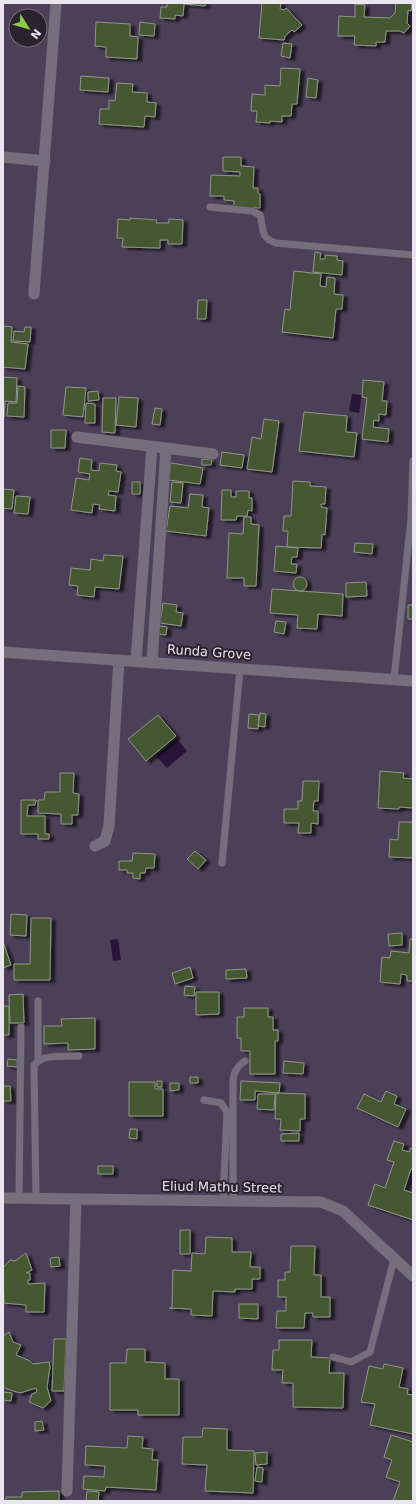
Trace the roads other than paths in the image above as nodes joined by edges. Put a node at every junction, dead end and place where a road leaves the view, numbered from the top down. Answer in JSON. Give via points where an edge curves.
{"nodes":[{"id":1,"x":56,"y":3,"type":"edge"},
{"id":2,"x":3,"y":157,"type":"edge"},
{"id":3,"x":45,"y":161,"type":"junction"},
{"id":4,"x":210,"y":207,"type":"dead end"},
{"id":5,"x":413,"y":255,"type":"edge"},
{"id":6,"x":34,"y":294,"type":"dead end"},
{"id":7,"x":77,"y":437,"type":"dead end"},
{"id":8,"x":152,"y":447,"type":"junction"},
{"id":9,"x":166,"y":448,"type":"junction"},
{"id":10,"x":213,"y":454,"type":"dead end"},
{"id":11,"x":413,"y":461,"type":"edge"},
{"id":12,"x":3,"y":652,"type":"edge"},
{"id":13,"x":119,"y":660,"type":"junction"},
{"id":14,"x":136,"y":661,"type":"junction"},
{"id":15,"x":152,"y":662,"type":"junction"},
{"id":16,"x":240,"y":669,"type":"junction"},
{"id":17,"x":394,"y":679,"type":"junction"},
{"id":18,"x":413,"y":681,"type":"edge"},
{"id":19,"x":95,"y":846,"type":"dead end"},
{"id":20,"x":222,"y":863,"type":"dead end"},
{"id":21,"x":38,"y":1001,"type":"dead end"},
{"id":22,"x":21,"y":1027,"type":"dead end"},
{"id":23,"x":79,"y":1056,"type":"dead end"},
{"id":24,"x":38,"y":1060,"type":"junction"},
{"id":25,"x":245,"y":1061,"type":"dead end"},
{"id":26,"x":204,"y":1100,"type":"dead end"},
{"id":27,"x":3,"y":1198,"type":"edge"},
{"id":28,"x":19,"y":1199,"type":"junction"},
{"id":29,"x":36,"y":1199,"type":"junction"},
{"id":30,"x":76,"y":1199,"type":"junction"},
{"id":31,"x":228,"y":1201,"type":"junction"},
{"id":32,"x":394,"y":1259,"type":"junction"},
{"id":33,"x":413,"y":1276,"type":"edge"},
{"id":34,"x":333,"y":1356,"type":"dead end"},
{"id":35,"x":67,"y":1491,"type":"dead end"}],
"edges":[{"from":1,"to":3,"type":"street"},
{"from":2,"to":3,"type":"street"},
{"from":3,"to":6,"type":"street"},
{"from":4,"to":5,"type":"lane","via":[[252,211],[260,215],[264,235],[269,241]]},
{"from":7,"to":8,"type":"street"},
{"from":8,"to":9,"type":"street"},
{"from":8,"to":14,"type":"street"},
{"from":9,"to":10,"type":"street"},
{"from":9,"to":15,"type":"street"},
{"from":11,"to":17,"type":"lane","via":[[411,519]]},
{"from":12,"to":13,"type":"street","name":"Runda Grove"},
{"from":13,"to":14,"type":"street","name":"Runda Grove"},
{"from":13,"to":19,"type":"street","via":[[109,826],[106,841]]},
{"from":14,"to":15,"type":"street","name":"Runda Grove"},
{"from":15,"to":16,"type":"street","name":"Runda Grove"},
{"from":16,"to":17,"type":"street","name":"Runda Grove"},
{"from":16,"to":20,"type":"lane"},
{"from":17,"to":18,"type":"street","name":"Runda Grove"},
{"from":21,"to":24,"type":"lane"},
{"from":22,"to":28,"type":"lane"},
{"from":23,"to":24,"type":"lane"},
{"from":24,"to":29,"type":"lane","via":[[34,1065]]},
{"from":25,"to":31,"type":"lane","via":[[234,1072]]},
{"from":26,"to":31,"type":"lane","via":[[221,1103],[227,1112]]},
{"from":27,"to":28,"type":"street","name":"Eliud Mathu Street"},
{"from":28,"to":29,"type":"street","name":"Eliud Mathu Street"},
{"from":29,"to":30,"type":"street","name":"Eliud Mathu Street"},
{"from":30,"to":31,"type":"street","name":"Eliud Mathu Street"},
{"from":30,"to":35,"type":"street"},
{"from":31,"to":32,"type":"street","name":"Eliud Mathu Street","via":[[321,1202],[343,1211]]},
{"from":32,"to":33,"type":"street","name":"Eliud Mathu Street"},
{"from":32,"to":34,"type":"lane","via":[[370,1352],[351,1362]]}]}
